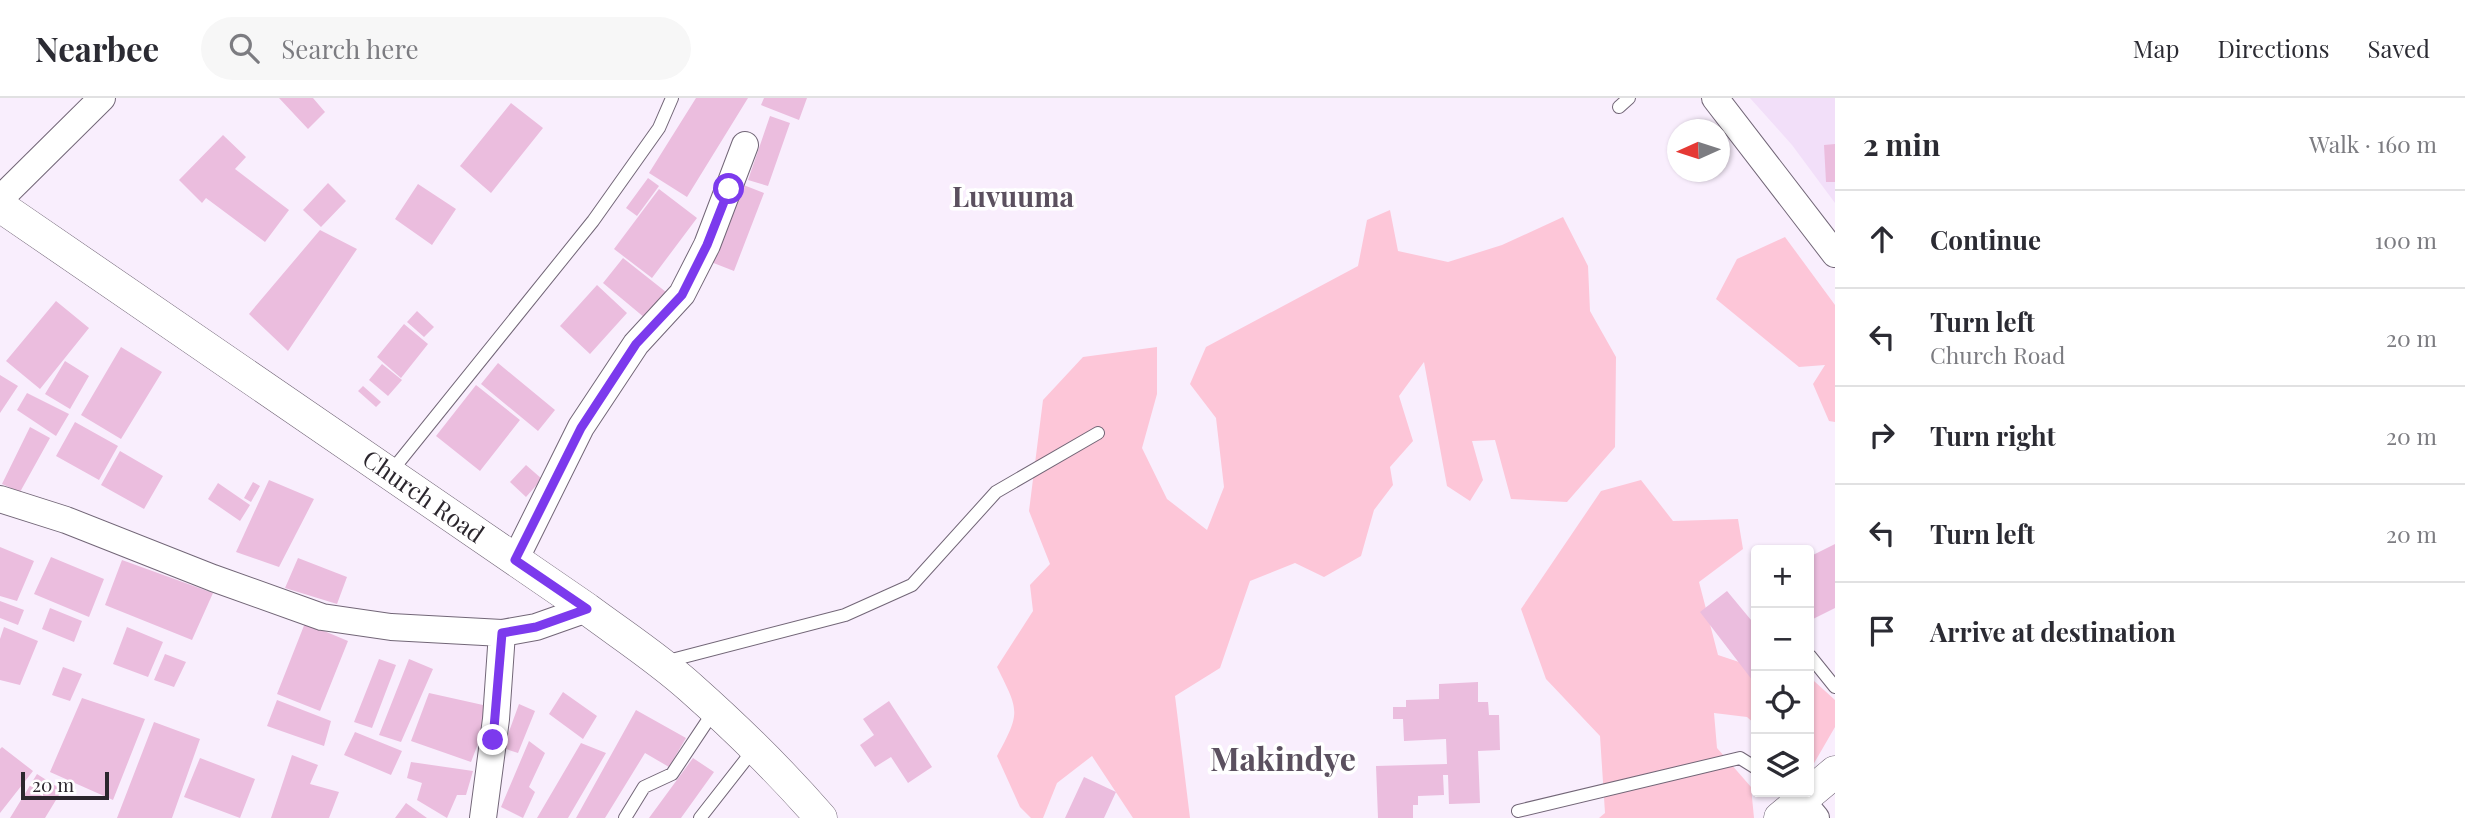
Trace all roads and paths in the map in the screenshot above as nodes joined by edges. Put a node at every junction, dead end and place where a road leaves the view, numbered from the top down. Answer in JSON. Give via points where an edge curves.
{"nodes":[{"id":1,"x":102,"y":98,"type":"edge"},
{"id":2,"x":673,"y":98,"type":"edge"},
{"id":3,"x":1629,"y":98,"type":"edge"},
{"id":4,"x":1715,"y":98,"type":"edge"},
{"id":5,"x":1619,"y":107,"type":"dead end"},
{"id":6,"x":745,"y":145,"type":"dead end"},
{"id":7,"x":0,"y":199,"type":"edge"},
{"id":8,"x":0,"y":206,"type":"edge"},
{"id":9,"x":1835,"y":254,"type":"edge"},
{"id":10,"x":1098,"y":433,"type":"dead end"},
{"id":11,"x":390,"y":473,"type":"junction"},
{"id":12,"x":0,"y":499,"type":"edge"},
{"id":13,"x":515,"y":560,"type":"junction"},
{"id":14,"x":587,"y":609,"type":"junction"},
{"id":15,"x":502,"y":633,"type":"junction"},
{"id":16,"x":1814,"y":660,"type":"edge"},
{"id":17,"x":661,"y":663,"type":"junction"},
{"id":18,"x":1833,"y":678,"type":"edge"},
{"id":19,"x":715,"y":710,"type":"junction"},
{"id":20,"x":754,"y":748,"type":"junction"},
{"id":21,"x":1751,"y":765,"type":"edge"},
{"id":22,"x":1835,"y":772,"type":"edge"},
{"id":23,"x":1796,"y":806,"type":"edge"},
{"id":24,"x":1518,"y":811,"type":"dead end"},
{"id":25,"x":482,"y":818,"type":"edge"},
{"id":26,"x":625,"y":818,"type":"edge"},
{"id":27,"x":700,"y":818,"type":"edge"},
{"id":28,"x":821,"y":818,"type":"edge"}],
"edges":[{"from":1,"to":7,"type":"street"},
{"from":2,"to":11,"type":"lane","via":[[659,128],[593,221]]},
{"from":3,"to":5,"type":"lane"},
{"from":4,"to":9,"type":"street"},
{"from":6,"to":13,"type":"street","via":[[707,245],[682,295],[636,344],[581,428]]},
{"from":8,"to":11,"type":"street","name":"Church Road"},
{"from":10,"to":17,"type":"lane","via":[[996,492],[912,585],[845,615]]},
{"from":11,"to":13,"type":"street","name":"Church Road"},
{"from":12,"to":15,"type":"street","via":[[322,617],[391,627]]},
{"from":13,"to":14,"type":"street","name":"Church Road"},
{"from":14,"to":15,"type":"street"},
{"from":14,"to":17,"type":"street","name":"Church Road"},
{"from":15,"to":25,"type":"street"},
{"from":16,"to":18,"type":"lane"},
{"from":17,"to":19,"type":"street","name":"Church Road"},
{"from":19,"to":20,"type":"street","name":"Church Road"},
{"from":19,"to":26,"type":"lane","via":[[672,774],[644,787]]},
{"from":20,"to":27,"type":"lane"},
{"from":20,"to":28,"type":"street","name":"Church Road"},
{"from":21,"to":24,"type":"lane","via":[[1740,758]]},
{"from":22,"to":23,"type":"street"}]}
